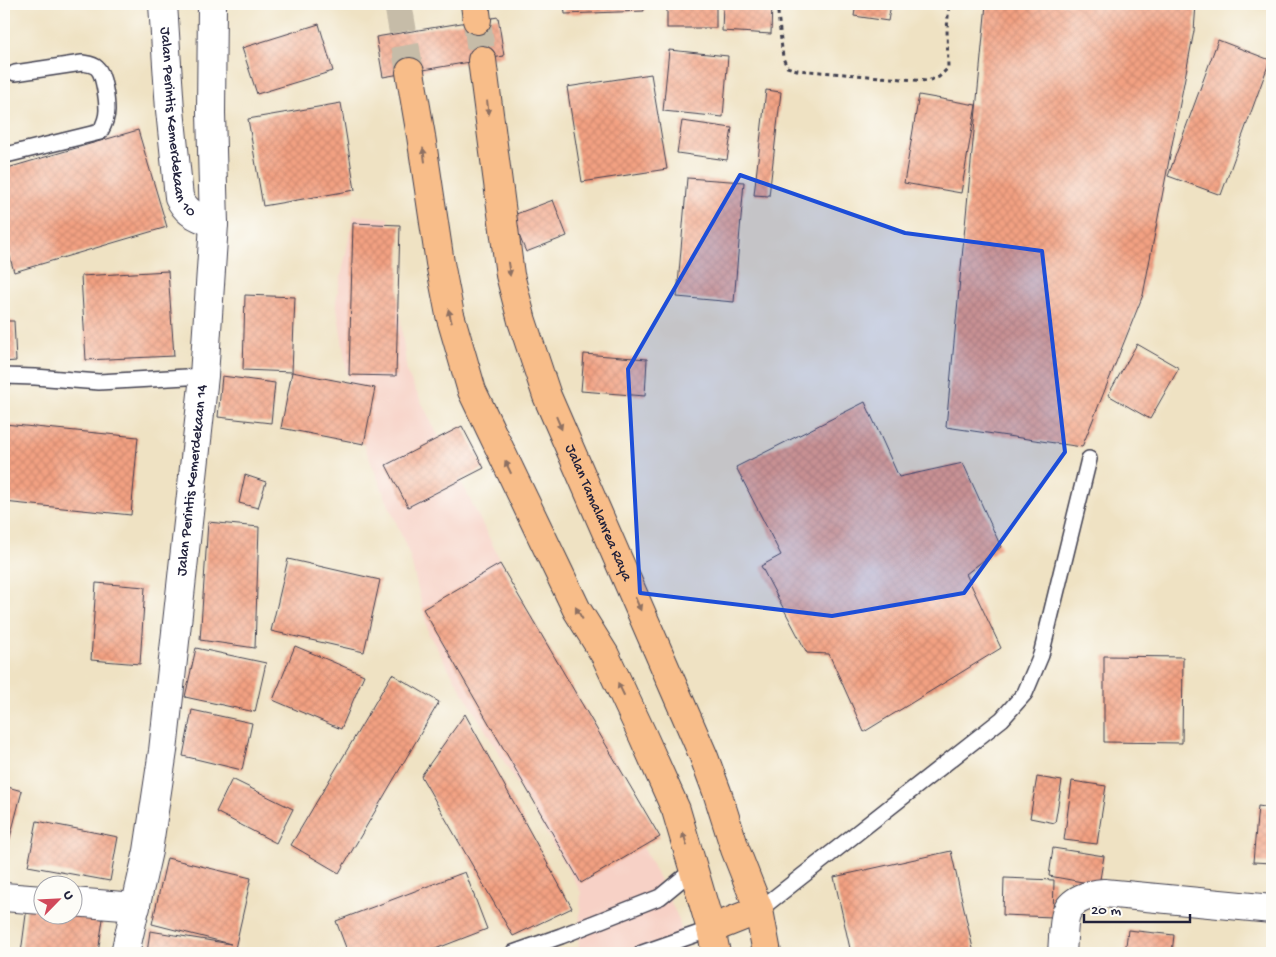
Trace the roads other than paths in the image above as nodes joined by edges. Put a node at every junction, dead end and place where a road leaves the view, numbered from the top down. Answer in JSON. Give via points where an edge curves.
{"nodes":[{"id":1,"x":163,"y":4,"type":"edge"},
{"id":2,"x":212,"y":4,"type":"edge"},
{"id":3,"x":482,"y":60,"type":"tunnel mouth"},
{"id":4,"x":410,"y":72,"type":"tunnel mouth"},
{"id":5,"x":15,"y":73,"type":"dead end"},
{"id":6,"x":4,"y":154,"type":"edge"},
{"id":7,"x":214,"y":224,"type":"junction"},
{"id":8,"x":4,"y":376,"type":"edge"},
{"id":9,"x":204,"y":376,"type":"junction"},
{"id":10,"x":1089,"y":459,"type":"dead end"},
{"id":11,"x":694,"y":869,"type":"junction"},
{"id":12,"x":4,"y":897,"type":"edge"},
{"id":13,"x":32,"y":899,"type":"edge"},
{"id":14,"x":82,"y":903,"type":"edge"},
{"id":15,"x":136,"y":907,"type":"junction"},
{"id":16,"x":1272,"y":909,"type":"edge"},
{"id":17,"x":760,"y":910,"type":"junction"},
{"id":18,"x":714,"y":941,"type":"edge"},
{"id":19,"x":125,"y":953,"type":"edge"},
{"id":20,"x":513,"y":953,"type":"edge"},
{"id":21,"x":642,"y":953,"type":"edge"},
{"id":22,"x":767,"y":953,"type":"edge"},
{"id":23,"x":1062,"y":953,"type":"edge"}],
"edges":[{"from":1,"to":7,"type":"street","name":"Jalan Perintis Kemerdekaan 10","via":[[179,198],[188,211]]},
{"from":2,"to":7,"type":"street","name":"Jalan Perintis Kemerdekaan 14"},
{"from":3,"to":17,"type":"main road","name":"Jalan Tamalanrea Raya","one_way":true,"via":[[510,275],[522,321],[547,396],[704,757],[735,849]]},
{"from":11,"to":4,"type":"main road","one_way":true,"via":[[676,810],[642,734],[605,655],[577,610],[472,391],[448,307]]},
{"from":5,"to":6,"type":"lane","via":[[82,63],[92,65],[101,74],[107,110],[100,132]]},
{"from":7,"to":9,"type":"street","name":"Jalan Perintis Kemerdekaan 14"},
{"from":8,"to":9,"type":"lane","via":[[99,382]]},
{"from":9,"to":15,"type":"street","name":"Jalan Perintis Kemerdekaan 14","via":[[162,751],[148,851]]},
{"from":10,"to":17,"type":"lane","via":[[1040,655],[1026,693],[1002,719]]},
{"from":11,"to":18,"type":"main road"},
{"from":11,"to":20,"type":"lane","via":[[660,898]]},
{"from":12,"to":13,"type":"street"},
{"from":14,"to":15,"type":"street"},
{"from":15,"to":19,"type":"street","name":"Jalan Perintis Kemerdekaan 14"},
{"from":16,"to":23,"type":"street","via":[[1093,893],[1075,901],[1065,915]]},
{"from":17,"to":18,"type":"main road"},
{"from":17,"to":22,"type":"main road","name":"Jalan Tamalanrea Raya"},
{"from":18,"to":21,"type":"lane"}]}
